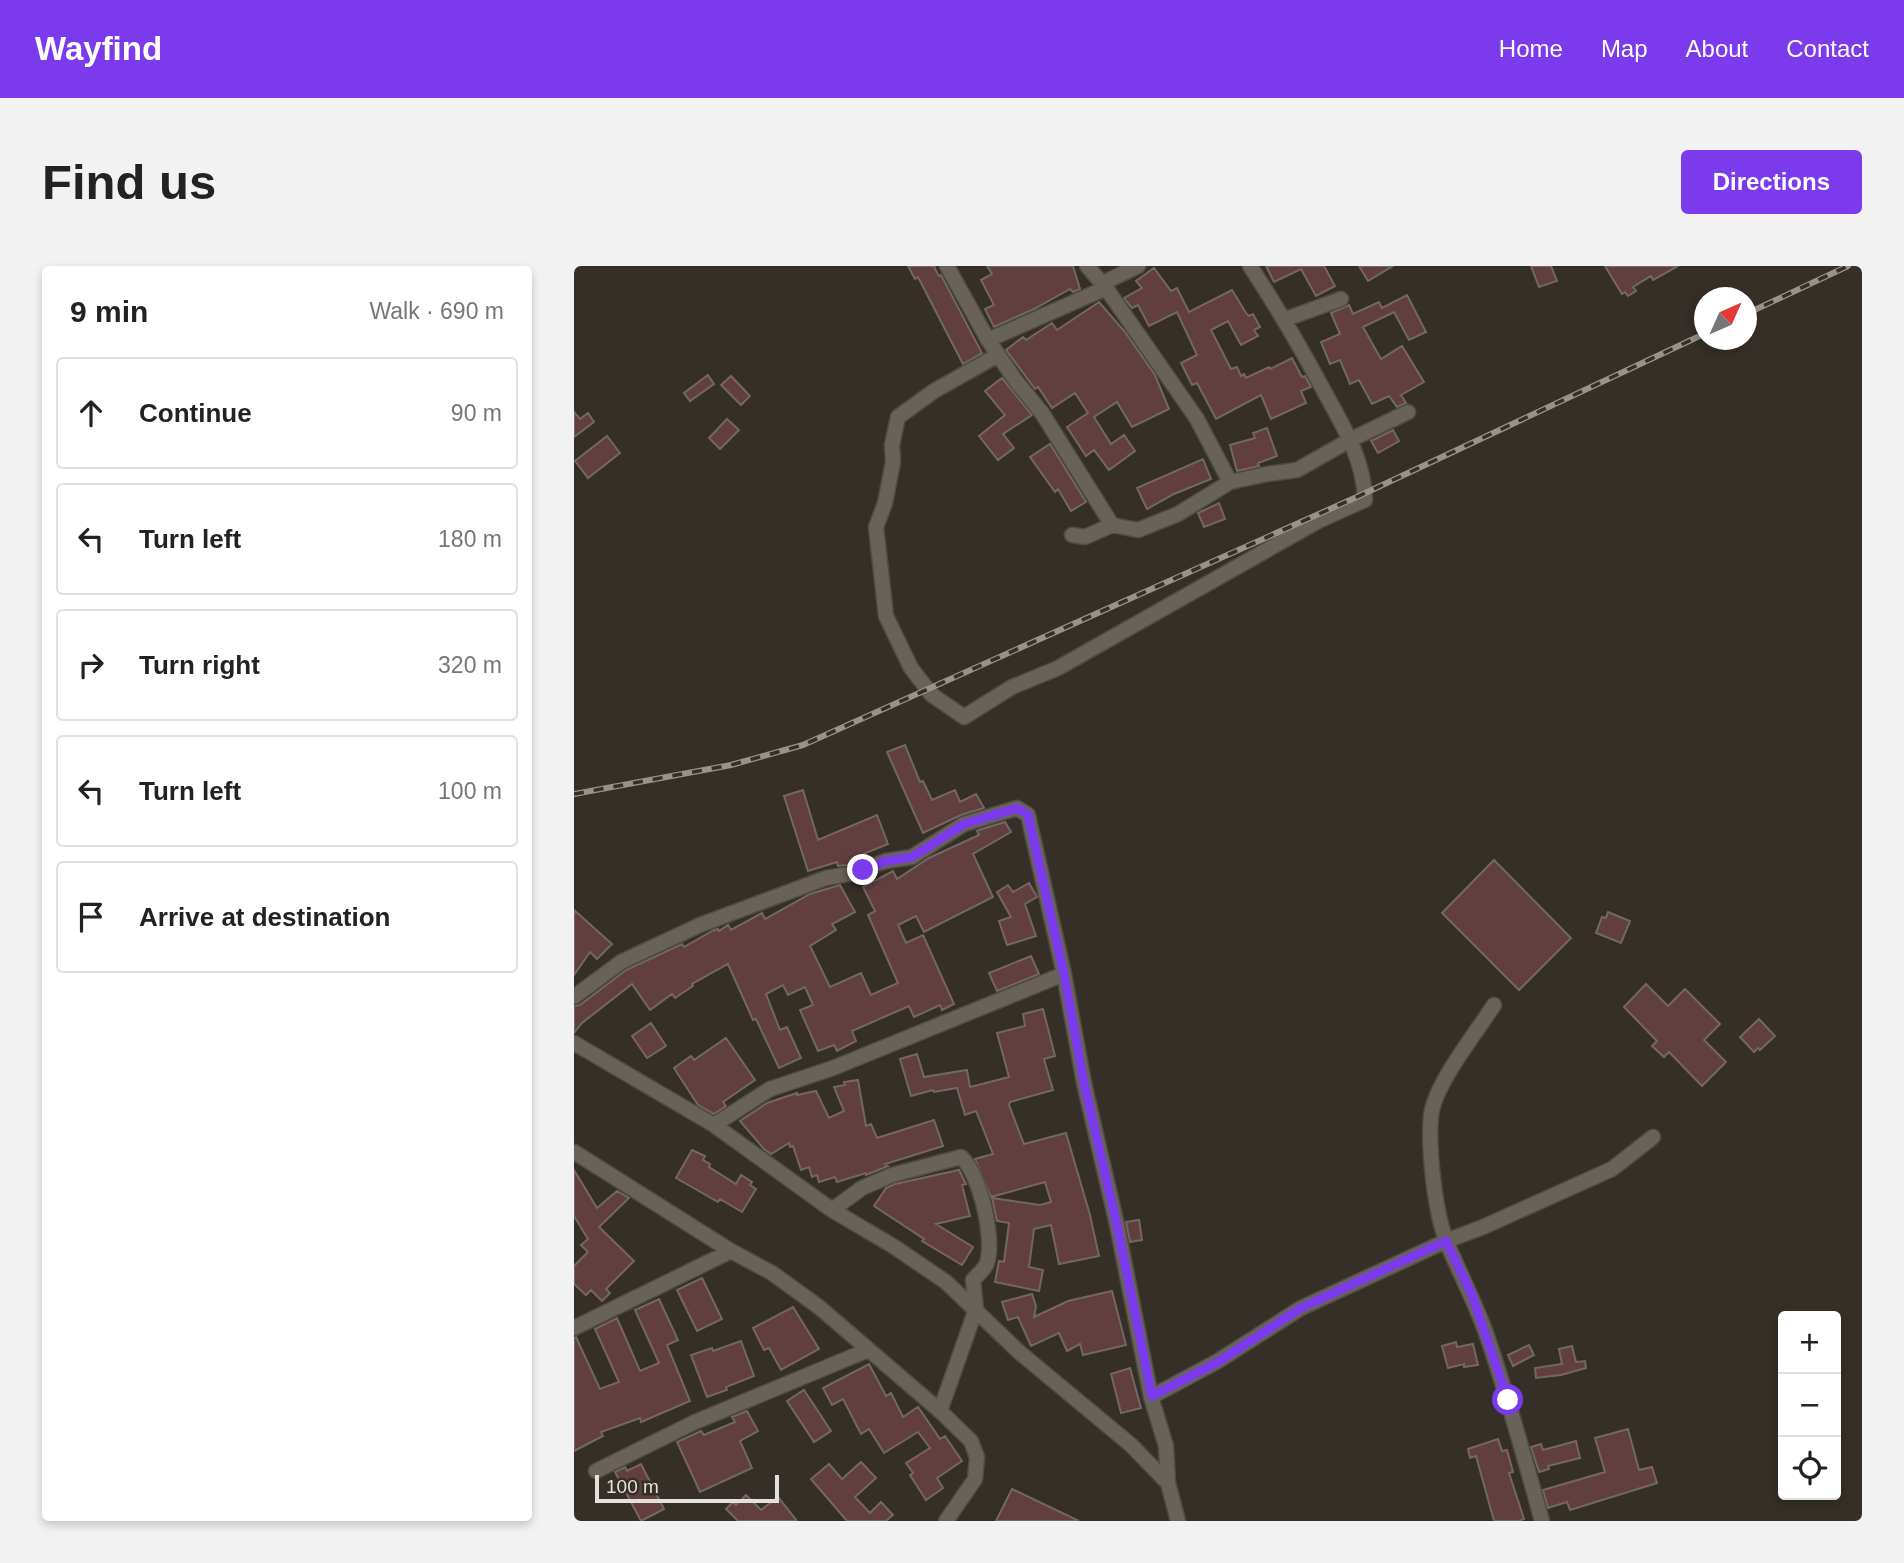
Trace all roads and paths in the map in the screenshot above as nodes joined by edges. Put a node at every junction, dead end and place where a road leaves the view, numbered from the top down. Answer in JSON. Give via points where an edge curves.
{"nodes":[{"id":1,"x":947,"y":266,"type":"edge"},
{"id":2,"x":1087,"y":266,"type":"edge"},
{"id":3,"x":1138,"y":266,"type":"edge"},
{"id":4,"x":1250,"y":266,"type":"edge"},
{"id":5,"x":1105,"y":285,"type":"junction"},
{"id":6,"x":1341,"y":299,"type":"dead end"},
{"id":7,"x":1286,"y":319,"type":"junction"},
{"id":8,"x":988,"y":340,"type":"junction"},
{"id":9,"x":998,"y":355,"type":"junction"},
{"id":10,"x":1408,"y":412,"type":"dead end"},
{"id":11,"x":1350,"y":440,"type":"junction"},
{"id":12,"x":1230,"y":482,"type":"junction"},
{"id":13,"x":1112,"y":525,"type":"junction"},
{"id":14,"x":1072,"y":535,"type":"dead end"},
{"id":15,"x":1064,"y":974,"type":"junction"},
{"id":16,"x":574,"y":998,"type":"edge"},
{"id":17,"x":1494,"y":1005,"type":"dead end"},
{"id":18,"x":574,"y":1043,"type":"edge"},
{"id":19,"x":714,"y":1125,"type":"junction"},
{"id":20,"x":1653,"y":1137,"type":"dead end"},
{"id":21,"x":577,"y":1157,"type":"edge"},
{"id":22,"x":832,"y":1210,"type":"junction"},
{"id":23,"x":1446,"y":1241,"type":"junction"},
{"id":24,"x":731,"y":1251,"type":"junction"},
{"id":25,"x":976,"y":1309,"type":"junction"},
{"id":26,"x":574,"y":1328,"type":"edge"},
{"id":27,"x":868,"y":1350,"type":"junction"},
{"id":28,"x":1152,"y":1396,"type":"junction"},
{"id":29,"x":940,"y":1411,"type":"junction"},
{"id":30,"x":596,"y":1471,"type":"dead end"},
{"id":31,"x":1168,"y":1483,"type":"junction"},
{"id":32,"x":946,"y":1521,"type":"edge"},
{"id":33,"x":1178,"y":1521,"type":"edge"},
{"id":34,"x":1542,"y":1521,"type":"edge"}],
"edges":[{"from":1,"to":8,"type":"street"},
{"from":2,"to":5,"type":"street"},
{"from":3,"to":5,"type":"street"},
{"from":4,"to":7,"type":"street"},
{"from":5,"to":8,"type":"street"},
{"from":5,"to":12,"type":"street","via":[[1197,419]]},
{"from":6,"to":7,"type":"street"},
{"from":7,"to":11,"type":"street"},
{"from":8,"to":9,"type":"street"},
{"from":9,"to":11,"type":"street","via":[[898,417],[885,503],[876,527],[886,616],[911,668],[932,695],[964,716],[1320,520],[1365,500],[1363,474]]},
{"from":9,"to":13,"type":"street","via":[[1042,414]]},
{"from":10,"to":11,"type":"street"},
{"from":11,"to":12,"type":"street","via":[[1297,470]]},
{"from":12,"to":13,"type":"street","via":[[1178,514],[1138,530]]},
{"from":13,"to":14,"type":"street","via":[[1085,537]]},
{"from":15,"to":16,"type":"street","via":[[1028,815],[1017,808],[964,824],[912,857],[826,878],[700,925],[621,962]]},
{"from":15,"to":19,"type":"street","via":[[770,1089]]},
{"from":15,"to":28,"type":"street"},
{"from":17,"to":23,"type":"street","via":[[1445,1079],[1431,1114],[1432,1171]]},
{"from":18,"to":19,"type":"street"},
{"from":19,"to":22,"type":"street"},
{"from":20,"to":23,"type":"street","via":[[1612,1169]]},
{"from":21,"to":24,"type":"street"},
{"from":22,"to":25,"type":"street","via":[[946,1282]]},
{"from":22,"to":25,"type":"street","via":[[862,1188],[892,1175],[961,1157],[979,1190],[989,1234],[987,1263],[973,1280]]},
{"from":23,"to":28,"type":"street","via":[[1301,1308],[1218,1362]]},
{"from":23,"to":34,"type":"street","via":[[1487,1336]]},
{"from":24,"to":26,"type":"street"},
{"from":24,"to":27,"type":"street","via":[[772,1273]]},
{"from":25,"to":29,"type":"street"},
{"from":25,"to":31,"type":"street","via":[[1019,1352],[1132,1445]]},
{"from":27,"to":29,"type":"street"},
{"from":27,"to":30,"type":"street","via":[[695,1422]]},
{"from":28,"to":31,"type":"street","via":[[1166,1446]]},
{"from":29,"to":32,"type":"street","via":[[971,1441],[977,1457],[975,1479]]},
{"from":31,"to":33,"type":"street"}]}
